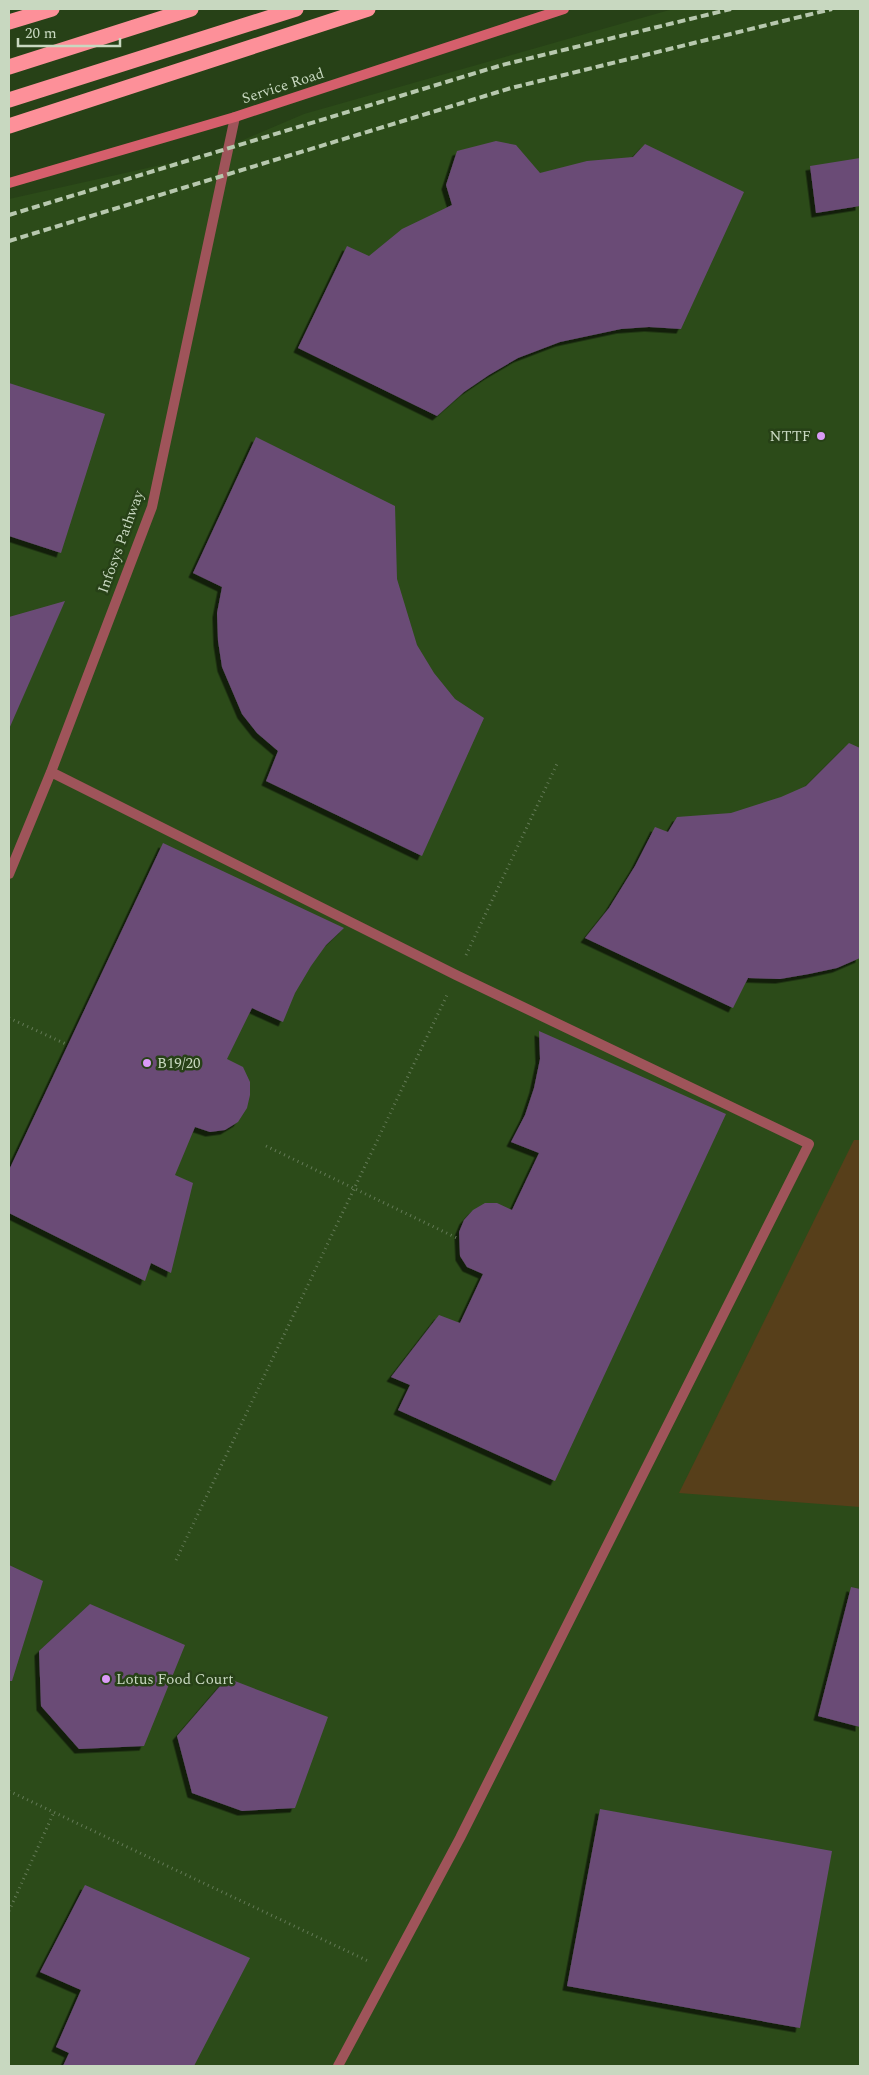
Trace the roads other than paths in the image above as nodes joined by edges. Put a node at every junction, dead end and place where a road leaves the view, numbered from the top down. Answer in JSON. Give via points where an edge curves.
{"nodes":[{"id":1,"x":52,"y":9,"type":"edge"},
{"id":2,"x":191,"y":9,"type":"edge"},
{"id":3,"x":296,"y":9,"type":"edge"},
{"id":4,"x":368,"y":9,"type":"edge"},
{"id":5,"x":564,"y":9,"type":"edge"},
{"id":6,"x":9,"y":22,"type":"edge"},
{"id":7,"x":9,"y":67,"type":"edge"},
{"id":8,"x":9,"y":100,"type":"edge"},
{"id":9,"x":235,"y":117,"type":"junction"},
{"id":10,"x":9,"y":126,"type":"edge"},
{"id":11,"x":9,"y":183,"type":"edge"},
{"id":12,"x":51,"y":772,"type":"junction"},
{"id":13,"x":9,"y":874,"type":"edge"},
{"id":14,"x":338,"y":2066,"type":"edge"}],
"edges":[{"from":1,"to":6,"type":"highway"},
{"from":2,"to":7,"type":"highway"},
{"from":3,"to":8,"type":"highway"},
{"from":4,"to":10,"type":"highway"},
{"from":5,"to":9,"type":"street","name":"Service Road"},
{"from":9,"to":11,"type":"street","name":"Service Road"},
{"from":9,"to":12,"type":"lane","name":"Infosys Pathway","via":[[152,507]]},
{"from":12,"to":13,"type":"lane","name":"Infosys Pathway"},
{"from":12,"to":14,"type":"lane","via":[[456,975],[809,1144],[460,1838]]}]}
